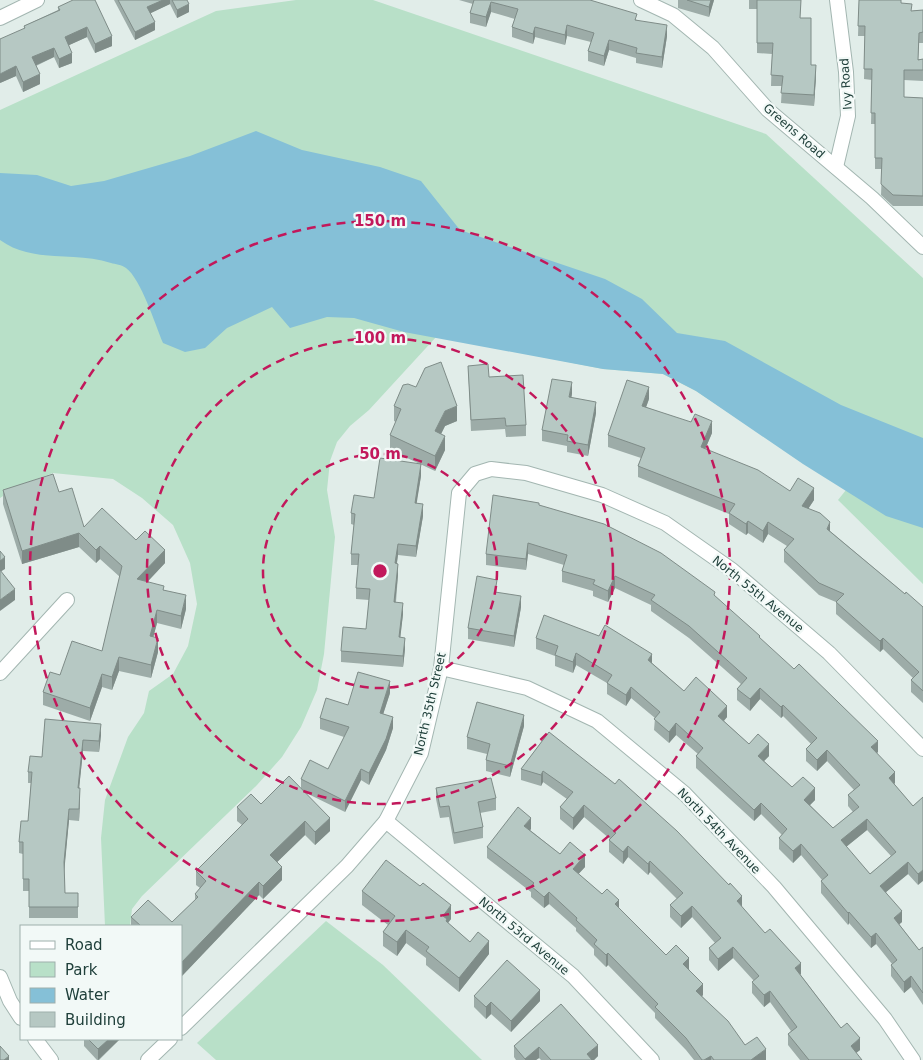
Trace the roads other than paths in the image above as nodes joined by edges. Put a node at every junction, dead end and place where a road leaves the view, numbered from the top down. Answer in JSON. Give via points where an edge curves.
{"nodes":[{"id":1,"x":37,"y":0,"type":"edge"},
{"id":2,"x":837,"y":0,"type":"edge"},
{"id":3,"x":646,"y":1,"type":"edge"},
{"id":4,"x":0,"y":18,"type":"edge"},
{"id":5,"x":836,"y":167,"type":"junction"},
{"id":6,"x":923,"y":247,"type":"edge"},
{"id":7,"x":475,"y":474,"type":"joint"},
{"id":8,"x":67,"y":600,"type":"dead end"},
{"id":9,"x":441,"y":668,"type":"junction"},
{"id":10,"x":0,"y":673,"type":"edge"},
{"id":11,"x":923,"y":749,"type":"edge"},
{"id":12,"x":386,"y":821,"type":"junction"},
{"id":13,"x":0,"y":977,"type":"edge"},
{"id":14,"x":20,"y":1016,"type":"edge"},
{"id":15,"x":182,"y":1027,"type":"edge"},
{"id":16,"x":36,"y":1040,"type":"edge"},
{"id":17,"x":169,"y":1040,"type":"edge"},
{"id":18,"x":51,"y":1060,"type":"edge"},
{"id":19,"x":148,"y":1060,"type":"edge"},
{"id":20,"x":652,"y":1060,"type":"edge"},
{"id":21,"x":913,"y":1060,"type":"edge"}],
"edges":[{"from":1,"to":4,"type":"street"},
{"from":2,"to":5,"type":"street","name":"Ivy Road","via":[[848,116]]},
{"from":3,"to":5,"type":"street","name":"Greens Road","via":[[672,15],[713,48],[768,110]]},
{"from":5,"to":6,"type":"street","name":"Greens Road"},
{"from":7,"to":9,"type":"street","name":"North 35th Street","via":[[459,493]]},
{"from":7,"to":11,"type":"street","name":"North 55th Avenue","via":[[491,469],[526,473],[602,495],[665,523],[732,570],[830,653]]},
{"from":8,"to":10,"type":"street"},
{"from":9,"to":12,"type":"street","name":"North 35th Street","via":[[421,752]]},
{"from":9,"to":21,"type":"street","name":"North 54th Avenue","via":[[527,688],[597,721],[686,794],[774,887],[885,1019]]},
{"from":12,"to":15,"type":"street","name":"North 35th Street","via":[[348,866]]},
{"from":12,"to":20,"type":"street","name":"North 53rd Avenue","via":[[573,976]]},
{"from":13,"to":14,"type":"street"},
{"from":16,"to":18,"type":"street"},
{"from":17,"to":19,"type":"street"}]}
